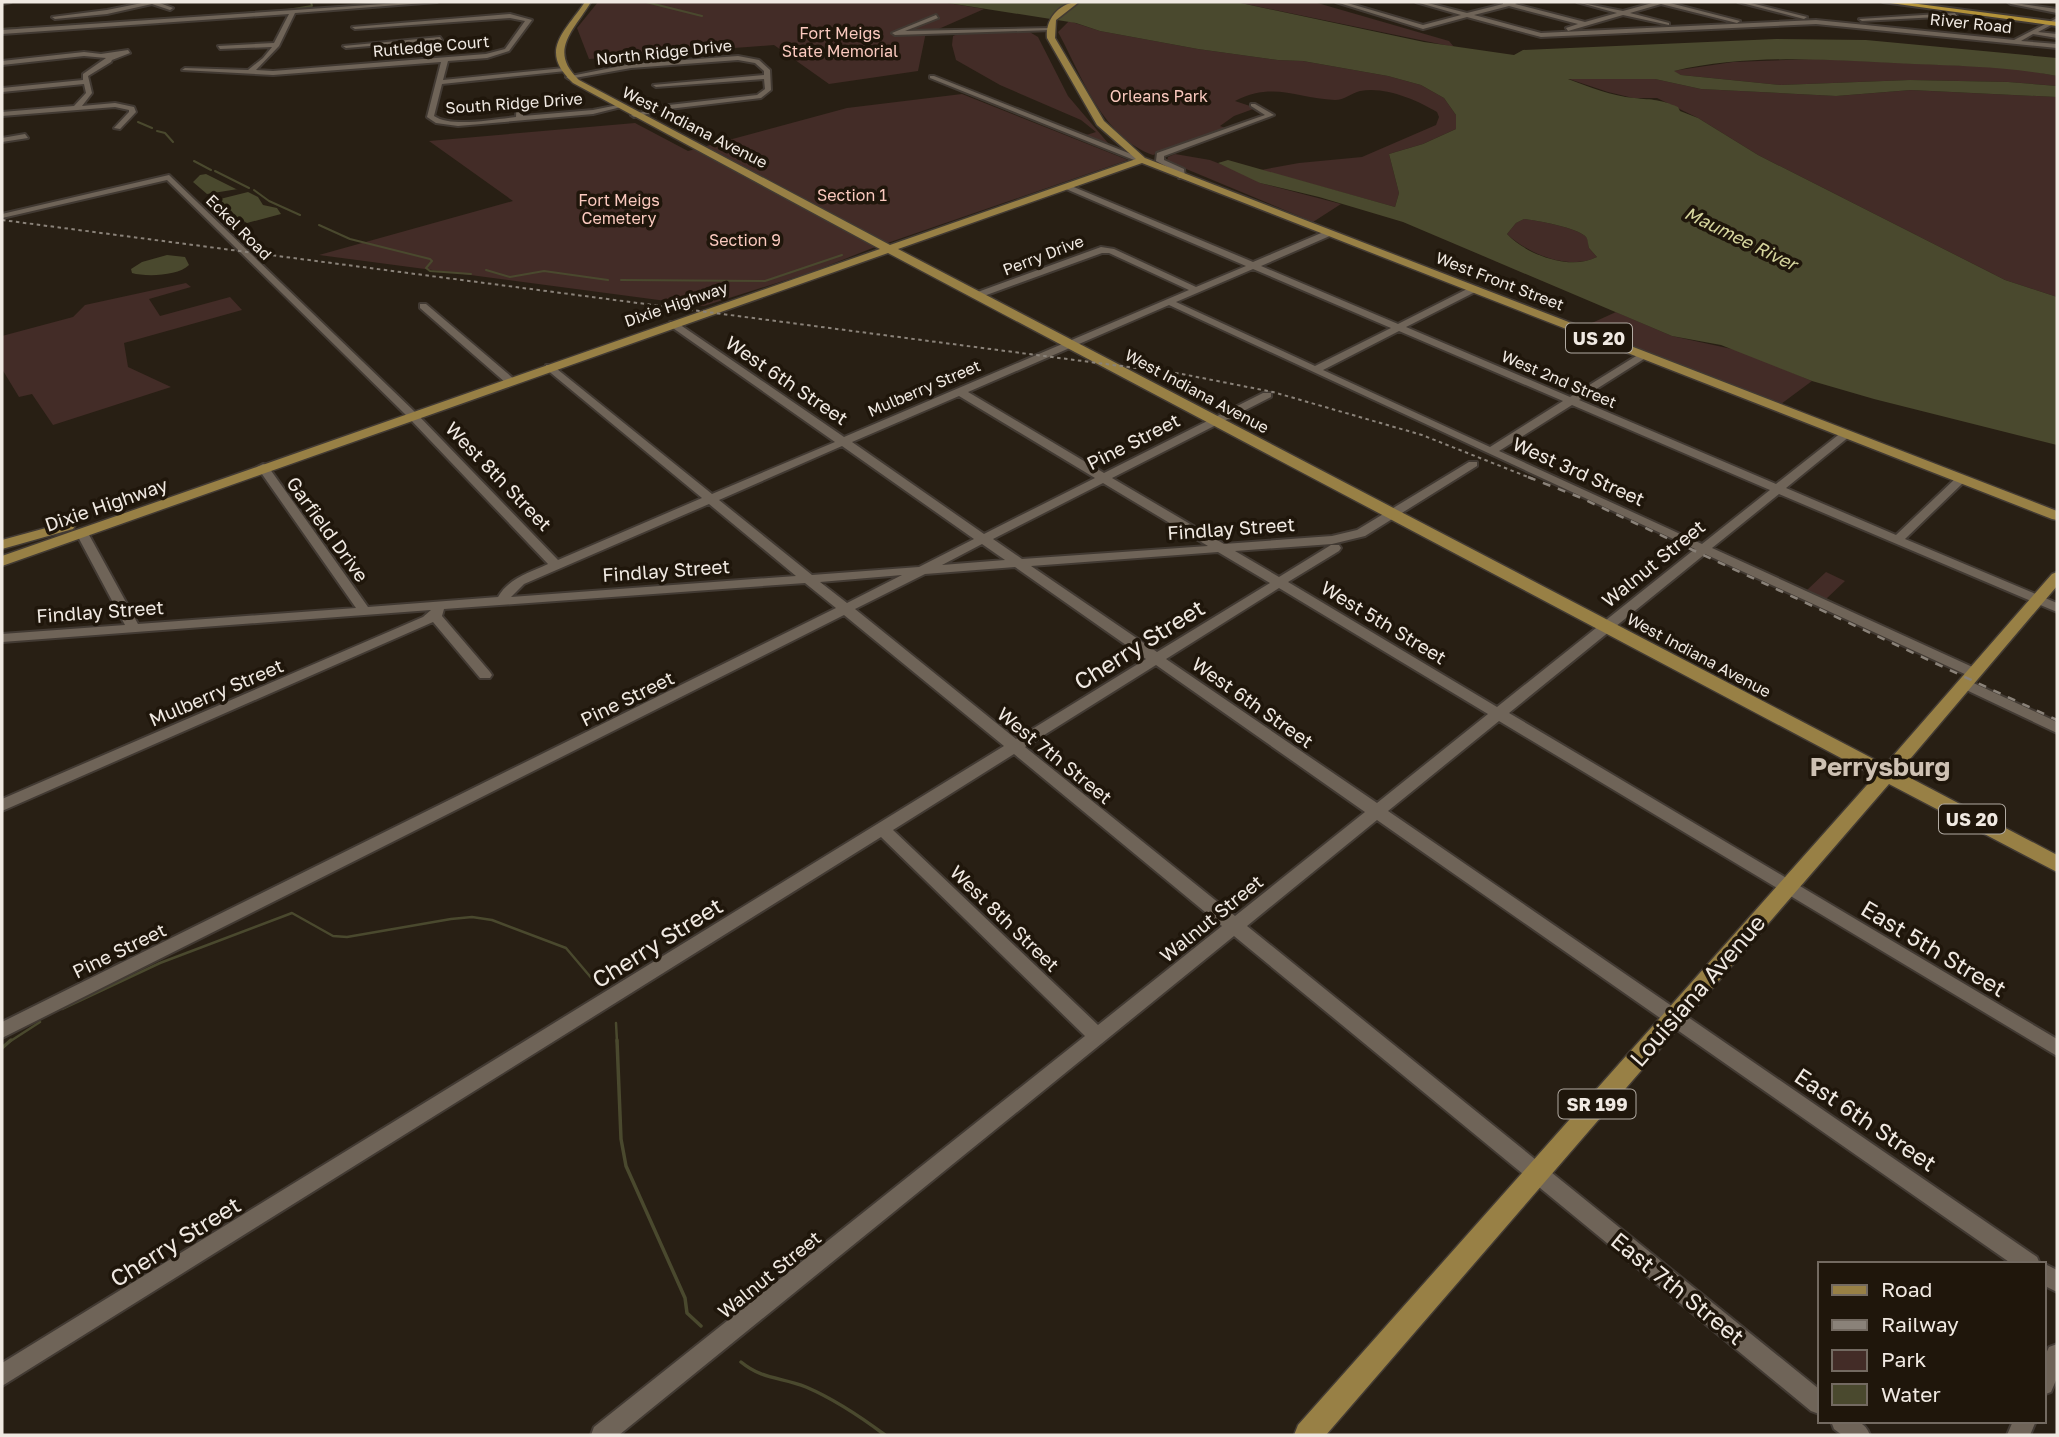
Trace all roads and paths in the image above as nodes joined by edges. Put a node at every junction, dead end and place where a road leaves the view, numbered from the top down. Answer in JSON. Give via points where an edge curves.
{"nodes":[{"id":1,"x":2,"y":2,"type":"edge"},
{"id":2,"x":8,"y":2,"type":"edge"},
{"id":3,"x":153,"y":2,"type":"edge"},
{"id":4,"x":434,"y":2,"type":"edge"},
{"id":5,"x":588,"y":2,"type":"edge"},
{"id":6,"x":1076,"y":2,"type":"edge"},
{"id":7,"x":1371,"y":2,"type":"edge"},
{"id":8,"x":1419,"y":2,"type":"edge"},
{"id":9,"x":1499,"y":2,"type":"edge"},
{"id":10,"x":1517,"y":2,"type":"edge"},
{"id":11,"x":1580,"y":2,"type":"edge"},
{"id":12,"x":1661,"y":2,"type":"edge"},
{"id":13,"x":1741,"y":2,"type":"edge"},
{"id":14,"x":1887,"y":2,"type":"edge"},
{"id":15,"x":1900,"y":2,"type":"edge"},
{"id":16,"x":2011,"y":2,"type":"edge"},
{"id":17,"x":368,"y":4,"type":"edge"},
{"id":18,"x":1508,"y":4,"type":"junction"},
{"id":19,"x":1340,"y":5,"type":"edge"},
{"id":20,"x":1353,"y":6,"type":"junction"},
{"id":21,"x":64,"y":8,"type":"dead end"},
{"id":22,"x":170,"y":8,"type":"dead end"},
{"id":23,"x":2057,"y":11,"type":"edge"},
{"id":24,"x":293,"y":12,"type":"junction"},
{"id":25,"x":1623,"y":13,"type":"junction"},
{"id":26,"x":1466,"y":15,"type":"junction"},
{"id":27,"x":1955,"y":15,"type":"dead end"},
{"id":28,"x":55,"y":17,"type":"junction"},
{"id":29,"x":936,"y":17,"type":"dead end"},
{"id":30,"x":1826,"y":22,"type":"junction"},
{"id":31,"x":2056,"y":23,"type":"edge"},
{"id":32,"x":1583,"y":24,"type":"junction"},
{"id":33,"x":1752,"y":24,"type":"junction"},
{"id":34,"x":1050,"y":26,"type":"junction"},
{"id":35,"x":355,"y":27,"type":"junction"},
{"id":36,"x":1682,"y":28,"type":"junction"},
{"id":37,"x":42,"y":29,"type":"junction"},
{"id":38,"x":2,"y":32,"type":"edge"},
{"id":39,"x":1612,"y":32,"type":"junction"},
{"id":40,"x":2035,"y":33,"type":"junction"},
{"id":41,"x":1546,"y":35,"type":"junction"},
{"id":42,"x":2057,"y":36,"type":"edge"},
{"id":43,"x":440,"y":40,"type":"dead end"},
{"id":44,"x":2013,"y":41,"type":"junction"},
{"id":45,"x":277,"y":45,"type":"junction"},
{"id":46,"x":346,"y":46,"type":"junction"},
{"id":47,"x":2057,"y":46,"type":"edge"},
{"id":48,"x":220,"y":47,"type":"dead end"},
{"id":49,"x":103,"y":55,"type":"junction"},
{"id":50,"x":111,"y":58,"type":"junction"},
{"id":51,"x":445,"y":60,"type":"junction"},
{"id":52,"x":2,"y":63,"type":"edge"},
{"id":53,"x":336,"y":68,"type":"junction"},
{"id":54,"x":185,"y":71,"type":"dead end"},
{"id":55,"x":247,"y":73,"type":"junction"},
{"id":56,"x":566,"y":73,"type":"junction"},
{"id":57,"x":768,"y":77,"type":"junction"},
{"id":58,"x":932,"y":77,"type":"dead end"},
{"id":59,"x":87,"y":82,"type":"junction"},
{"id":60,"x":440,"y":82,"type":"junction"},
{"id":61,"x":656,"y":85,"type":"dead end"},
{"id":62,"x":2,"y":90,"type":"edge"},
{"id":63,"x":520,"y":100,"type":"dead end"},
{"id":64,"x":1253,"y":105,"type":"dead end"},
{"id":65,"x":618,"y":107,"type":"junction"},
{"id":66,"x":76,"y":108,"type":"junction"},
{"id":67,"x":2,"y":114,"type":"edge"},
{"id":68,"x":634,"y":115,"type":"junction"},
{"id":69,"x":519,"y":118,"type":"junction"},
{"id":70,"x":118,"y":128,"type":"dead end"},
{"id":71,"x":25,"y":135,"type":"dead end"},
{"id":72,"x":2,"y":140,"type":"edge"},
{"id":73,"x":1124,"y":144,"type":"junction"},
{"id":74,"x":1108,"y":148,"type":"junction"},
{"id":75,"x":1142,"y":160,"type":"junction"},
{"id":76,"x":1182,"y":176,"type":"junction"},
{"id":77,"x":1069,"y":187,"type":"junction"},
{"id":78,"x":2,"y":216,"type":"edge"},
{"id":79,"x":1329,"y":233,"type":"junction"},
{"id":80,"x":890,"y":249,"type":"junction"},
{"id":81,"x":1253,"y":265,"type":"junction"},
{"id":82,"x":1474,"y":289,"type":"junction"},
{"id":83,"x":1196,"y":290,"type":"junction"},
{"id":84,"x":978,"y":295,"type":"junction"},
{"id":85,"x":1169,"y":302,"type":"junction"},
{"id":86,"x":423,"y":306,"type":"dead end"},
{"id":87,"x":673,"y":324,"type":"junction"},
{"id":88,"x":1398,"y":328,"type":"junction"},
{"id":89,"x":1071,"y":344,"type":"junction"},
{"id":90,"x":1644,"y":355,"type":"junction"},
{"id":91,"x":549,"y":368,"type":"junction"},
{"id":92,"x":1315,"y":370,"type":"junction"},
{"id":93,"x":510,"y":381,"type":"junction"},
{"id":94,"x":960,"y":392,"type":"junction"},
{"id":95,"x":1267,"y":395,"type":"dead end"},
{"id":96,"x":1571,"y":401,"type":"junction"},
{"id":97,"x":412,"y":415,"type":"junction"},
{"id":98,"x":1216,"y":421,"type":"junction"},
{"id":99,"x":1846,"y":435,"type":"junction"},
{"id":100,"x":843,"y":442,"type":"junction"},
{"id":101,"x":1490,"y":452,"type":"junction"},
{"id":102,"x":1473,"y":464,"type":"dead end"},
{"id":103,"x":263,"y":467,"type":"junction"},
{"id":104,"x":1104,"y":477,"type":"junction"},
{"id":105,"x":1961,"y":479,"type":"junction"},
{"id":106,"x":222,"y":481,"type":"junction"},
{"id":107,"x":1779,"y":489,"type":"junction"},
{"id":108,"x":710,"y":499,"type":"junction"},
{"id":109,"x":1391,"y":513,"type":"junction"},
{"id":110,"x":2055,"y":514,"type":"edge"},
{"id":111,"x":82,"y":533,"type":"junction"},
{"id":112,"x":983,"y":539,"type":"junction"},
{"id":113,"x":1897,"y":540,"type":"junction"},
{"id":114,"x":1334,"y":544,"type":"junction"},
{"id":115,"x":2,"y":545,"type":"edge"},
{"id":116,"x":1220,"y":547,"type":"junction"},
{"id":117,"x":1705,"y":548,"type":"junction"},
{"id":118,"x":2,"y":561,"type":"edge"},
{"id":119,"x":1018,"y":563,"type":"junction"},
{"id":120,"x":556,"y":565,"type":"junction"},
{"id":121,"x":923,"y":570,"type":"junction"},
{"id":122,"x":2057,"y":577,"type":"edge"},
{"id":123,"x":808,"y":579,"type":"junction"},
{"id":124,"x":1280,"y":583,"type":"junction"},
{"id":125,"x":2038,"y":600,"type":"junction"},
{"id":126,"x":502,"y":601,"type":"junction"},
{"id":127,"x":2057,"y":608,"type":"edge"},
{"id":128,"x":845,"y":610,"type":"junction"},
{"id":129,"x":437,"y":611,"type":"junction"},
{"id":130,"x":365,"y":612,"type":"junction"},
{"id":131,"x":1607,"y":627,"type":"junction"},
{"id":132,"x":134,"y":629,"type":"junction"},
{"id":133,"x":2,"y":638,"type":"edge"},
{"id":134,"x":1157,"y":660,"type":"junction"},
{"id":135,"x":485,"y":675,"type":"dead end"},
{"id":136,"x":1970,"y":679,"type":"junction"},
{"id":137,"x":1499,"y":713,"type":"junction"},
{"id":138,"x":2057,"y":728,"type":"edge"},
{"id":139,"x":1015,"y":748,"type":"junction"},
{"id":140,"x":1887,"y":774,"type":"junction"},
{"id":141,"x":2,"y":805,"type":"edge"},
{"id":142,"x":1377,"y":812,"type":"junction"},
{"id":143,"x":883,"y":830,"type":"junction"},
{"id":144,"x":2057,"y":864,"type":"edge"},
{"id":145,"x":1787,"y":887,"type":"junction"},
{"id":146,"x":1236,"y":925,"type":"junction"},
{"id":147,"x":1673,"y":1017,"type":"junction"},
{"id":148,"x":2,"y":1030,"type":"edge"},
{"id":149,"x":1098,"y":1037,"type":"junction"},
{"id":150,"x":2057,"y":1048,"type":"edge"},
{"id":151,"x":1536,"y":1172,"type":"junction"},
{"id":152,"x":2027,"y":1262,"type":"edge"},
{"id":153,"x":2057,"y":1356,"type":"edge"},
{"id":154,"x":2,"y":1375,"type":"edge"},
{"id":155,"x":2045,"y":1380,"type":"edge"},
{"id":156,"x":1818,"y":1402,"type":"edge"},
{"id":157,"x":1844,"y":1423,"type":"edge"},
{"id":158,"x":602,"y":1435,"type":"edge"},
{"id":159,"x":1308,"y":1435,"type":"edge"},
{"id":160,"x":1859,"y":1435,"type":"edge"}],
"edges":[{"from":1,"to":2,"type":"street"},
{"from":3,"to":22,"type":"street"},
{"from":3,"to":28,"type":"street"},
{"from":4,"to":17,"type":"street"},
{"from":5,"to":56,"type":"main road","via":[[560,41],[558,52]]},
{"from":6,"to":34,"type":"main road","via":[[1061,10]]},
{"from":7,"to":20,"type":"street"},
{"from":8,"to":26,"type":"street"},
{"from":9,"to":18,"type":"street"},
{"from":10,"to":18,"type":"street"},
{"from":11,"to":25,"type":"street"},
{"from":12,"to":25,"type":"street"},
{"from":12,"to":33,"type":"street"},
{"from":13,"to":30,"type":"street"},
{"from":14,"to":31,"type":"highway"},
{"from":15,"to":31,"type":"highway"},
{"from":16,"to":23,"type":"street"},
{"from":17,"to":24,"type":"street"},
{"from":17,"to":35,"type":"street"},
{"from":18,"to":26,"type":"street"},
{"from":18,"to":32,"type":"street"},
{"from":19,"to":20,"type":"street"},
{"from":20,"to":26,"type":"street","via":[[1423,27]]},
{"from":21,"to":28,"type":"street"},
{"from":24,"to":37,"type":"street"},
{"from":24,"to":45,"type":"street"},
{"from":25,"to":32,"type":"street"},
{"from":25,"to":36,"type":"street"},
{"from":26,"to":41,"type":"street"},
{"from":27,"to":30,"type":"street"},
{"from":28,"to":37,"type":"street"},
{"from":29,"to":34,"type":"street","via":[[895,33]]},
{"from":30,"to":33,"type":"street","name":"River Road"},
{"from":30,"to":44,"type":"street","name":"River Road"},
{"from":31,"to":40,"type":"street"},
{"from":32,"to":39,"type":"street"},
{"from":32,"to":41,"type":"street"},
{"from":33,"to":36,"type":"street","name":"River Road"},
{"from":34,"to":73,"type":"main road","number":"US 20","via":[[1056,49],[1095,117]]},
{"from":35,"to":46,"type":"street"},
{"from":35,"to":51,"type":"street","name":"Rutledge Court","via":[[507,16],[529,20],[504,52]]},
{"from":36,"to":39,"type":"street","name":"River Road"},
{"from":37,"to":38,"type":"street"},
{"from":39,"to":41,"type":"street","name":"River Road"},
{"from":40,"to":42,"type":"street"},
{"from":40,"to":44,"type":"street"},
{"from":43,"to":46,"type":"street"},
{"from":44,"to":47,"type":"street","name":"River Road"},
{"from":45,"to":48,"type":"street"},
{"from":45,"to":55,"type":"street","via":[[267,60]]},
{"from":46,"to":53,"type":"street"},
{"from":49,"to":50,"type":"street"},
{"from":49,"to":50,"type":"street","via":[[128,52]]},
{"from":49,"to":52,"type":"street"},
{"from":50,"to":59,"type":"street","via":[[87,73]]},
{"from":51,"to":53,"type":"street","name":"Rutledge Court"},
{"from":51,"to":60,"type":"street","name":"South Ridge Drive"},
{"from":53,"to":55,"type":"street","name":"Rutledge Court"},
{"from":54,"to":55,"type":"street","name":"Rutledge Court"},
{"from":56,"to":57,"type":"street","name":"North Ridge Drive","via":[[738,58],[760,62]]},
{"from":56,"to":60,"type":"street"},
{"from":56,"to":65,"type":"main road","name":"West Indiana Avenue"},
{"from":57,"to":61,"type":"street"},
{"from":57,"to":68,"type":"street","via":[[768,91],[757,98]]},
{"from":58,"to":74,"type":"street","name":"West Front Street"},
{"from":59,"to":62,"type":"street"},
{"from":59,"to":66,"type":"street","via":[[89,93]]},
{"from":60,"to":69,"type":"street","name":"South Ridge Drive","via":[[430,117],[434,121],[450,124]]},
{"from":63,"to":69,"type":"street"},
{"from":64,"to":76,"type":"street","via":[[1271,115],[1160,155],[1160,160]]},
{"from":65,"to":68,"type":"main road","name":"West Indiana Avenue"},
{"from":65,"to":69,"type":"street","name":"South Ridge Drive"},
{"from":66,"to":67,"type":"street"},
{"from":66,"to":70,"type":"street","via":[[132,108]]},
{"from":68,"to":80,"type":"main road","name":"West Indiana Avenue"},
{"from":71,"to":72,"type":"street"},
{"from":73,"to":74,"type":"main road"},
{"from":73,"to":75,"type":"main road","number":"US 20"},
{"from":74,"to":75,"type":"street","name":"West Front Street"},
{"from":75,"to":76,"type":"main road","name":"West Front Street","number":"US 20"},
{"from":75,"to":77,"type":"main road","name":"Dixie Highway"},
{"from":76,"to":79,"type":"main road","name":"West Front Street","number":"US 20"},
{"from":77,"to":80,"type":"main road","name":"Dixie Highway"},
{"from":77,"to":81,"type":"street","name":"West 2nd Street"},
{"from":78,"to":97,"type":"street","name":"Eckel Road","via":[[169,177]]},
{"from":79,"to":81,"type":"street","name":"Mulberry Street"},
{"from":79,"to":82,"type":"main road","name":"West Front Street","number":"US 20"},
{"from":80,"to":84,"type":"main road","name":"West Indiana Avenue"},
{"from":80,"to":87,"type":"main road","name":"Dixie Highway"},
{"from":81,"to":83,"type":"street","name":"Mulberry Street"},
{"from":81,"to":88,"type":"street","name":"West 2nd Street"},
{"from":82,"to":88,"type":"street"},
{"from":82,"to":90,"type":"main road","name":"West Front Street","number":"US 20"},
{"from":83,"to":84,"type":"street","name":"Perry Drive","via":[[1101,250]]},
{"from":83,"to":85,"type":"street","name":"Mulberry Street"},
{"from":84,"to":89,"type":"main road","name":"West Indiana Avenue"},
{"from":85,"to":89,"type":"street","name":"Mulberry Street"},
{"from":85,"to":92,"type":"street","name":"West 3rd Street"},
{"from":86,"to":93,"type":"street"},
{"from":87,"to":91,"type":"main road","name":"Dixie Highway"},
{"from":87,"to":100,"type":"street","name":"West 6th Street"},
{"from":88,"to":92,"type":"street"},
{"from":88,"to":96,"type":"street","name":"West 2nd Street"},
{"from":89,"to":94,"type":"street","name":"Mulberry Street"},
{"from":89,"to":98,"type":"main road","name":"West Indiana Avenue"},
{"from":90,"to":96,"type":"street"},
{"from":90,"to":99,"type":"main road","name":"West Front Street","number":"US 20"},
{"from":91,"to":93,"type":"main road","name":"Dixie Highway"},
{"from":91,"to":108,"type":"street","name":"West 7th Street"},
{"from":92,"to":101,"type":"street","name":"West 3rd Street"},
{"from":93,"to":97,"type":"main road","name":"Dixie Highway"},
{"from":94,"to":100,"type":"street","name":"Mulberry Street"},
{"from":94,"to":104,"type":"street","name":"West 5th Street"},
{"from":95,"to":98,"type":"street","name":"Pine Street"},
{"from":96,"to":101,"type":"street"},
{"from":96,"to":107,"type":"street","name":"West 2nd Street"},
{"from":97,"to":103,"type":"main road","name":"Dixie Highway"},
{"from":97,"to":120,"type":"street","name":"West 8th Street"},
{"from":98,"to":104,"type":"street","name":"Pine Street"},
{"from":98,"to":109,"type":"main road","name":"West Indiana Avenue"},
{"from":99,"to":105,"type":"main road","name":"West Front Street","number":"US 20"},
{"from":99,"to":107,"type":"street","name":"Walnut Street"},
{"from":100,"to":108,"type":"street","name":"Mulberry Street"},
{"from":100,"to":112,"type":"street","name":"West 6th Street"},
{"from":101,"to":117,"type":"street","name":"West 3rd Street"},
{"from":102,"to":109,"type":"street","name":"Cherry Street"},
{"from":103,"to":106,"type":"main road","name":"Dixie Highway"},
{"from":103,"to":130,"type":"street","name":"Garfield Drive"},
{"from":104,"to":112,"type":"street","name":"Pine Street"},
{"from":104,"to":116,"type":"street","name":"West 5th Street"},
{"from":105,"to":110,"type":"main road","name":"West Front Street","number":"US 20"},
{"from":105,"to":113,"type":"street"},
{"from":106,"to":111,"type":"main road","name":"Dixie Highway"},
{"from":106,"to":115,"type":"main road","name":"Dixie Highway"},
{"from":107,"to":113,"type":"street","name":"West 2nd Street"},
{"from":107,"to":117,"type":"street","name":"Walnut Street"},
{"from":108,"to":120,"type":"street","name":"Mulberry Street"},
{"from":108,"to":123,"type":"street","name":"West 7th Street"},
{"from":109,"to":114,"type":"street","name":"Cherry Street"},
{"from":109,"to":131,"type":"main road","name":"West Indiana Avenue"},
{"from":111,"to":118,"type":"main road","name":"Dixie Highway"},
{"from":111,"to":132,"type":"street"},
{"from":112,"to":119,"type":"street","name":"West 6th Street"},
{"from":112,"to":121,"type":"street","name":"Pine Street"},
{"from":113,"to":125,"type":"street","name":"West 2nd Street"},
{"from":114,"to":116,"type":"street","name":"Findlay Street"},
{"from":114,"to":124,"type":"street","name":"Cherry Street"},
{"from":116,"to":119,"type":"street","name":"Findlay Street"},
{"from":116,"to":124,"type":"street","name":"West 5th Street"},
{"from":117,"to":131,"type":"street","name":"Walnut Street"},
{"from":117,"to":136,"type":"street","name":"West 3rd Street"},
{"from":119,"to":121,"type":"street","name":"Findlay Street"},
{"from":119,"to":134,"type":"street","name":"West 6th Street"},
{"from":120,"to":126,"type":"street","name":"Mulberry Street","via":[[513,584]]},
{"from":121,"to":123,"type":"street","name":"Findlay Street"},
{"from":121,"to":128,"type":"street","name":"Pine Street"},
{"from":122,"to":125,"type":"main road","name":"Louisiana Avenue"},
{"from":123,"to":126,"type":"street","name":"Findlay Street"},
{"from":123,"to":128,"type":"street","name":"West 7th Street"},
{"from":124,"to":134,"type":"street","name":"Cherry Street"},
{"from":124,"to":137,"type":"street","name":"West 5th Street"},
{"from":125,"to":127,"type":"street","name":"West 2nd Street"},
{"from":125,"to":136,"type":"main road","name":"Louisiana Avenue"},
{"from":126,"to":129,"type":"street","name":"Findlay Street"},
{"from":128,"to":139,"type":"street","name":"West 7th Street"},
{"from":128,"to":148,"type":"street","name":"Pine Street"},
{"from":129,"to":130,"type":"street","name":"Findlay Street"},
{"from":129,"to":135,"type":"street"},
{"from":129,"to":141,"type":"street","name":"Mulberry Street"},
{"from":130,"to":132,"type":"street","name":"Findlay Street"},
{"from":131,"to":137,"type":"street","name":"Walnut Street"},
{"from":131,"to":140,"type":"main road","name":"West Indiana Avenue"},
{"from":132,"to":133,"type":"street","name":"Findlay Street"},
{"from":134,"to":139,"type":"street","name":"Cherry Street"},
{"from":134,"to":142,"type":"street","name":"West 6th Street"},
{"from":136,"to":138,"type":"street","name":"West 3rd Street"},
{"from":136,"to":140,"type":"main road","name":"Louisiana Avenue"},
{"from":137,"to":142,"type":"street","name":"Walnut Street"},
{"from":137,"to":145,"type":"street","name":"West 5th Street"},
{"from":139,"to":143,"type":"street","name":"Cherry Street"},
{"from":139,"to":146,"type":"street","name":"West 7th Street"},
{"from":140,"to":144,"type":"main road","number":"US 20"},
{"from":140,"to":145,"type":"main road","name":"Louisiana Avenue","number":"SR 199"},
{"from":142,"to":146,"type":"street","name":"Walnut Street"},
{"from":142,"to":147,"type":"street","name":"West 6th Street"},
{"from":143,"to":149,"type":"street","name":"West 8th Street"},
{"from":143,"to":154,"type":"street","name":"Cherry Street"},
{"from":145,"to":147,"type":"main road","name":"Louisiana Avenue","number":"SR 199"},
{"from":145,"to":150,"type":"street","name":"East 5th Street"},
{"from":146,"to":149,"type":"street","name":"Walnut Street"},
{"from":146,"to":151,"type":"street","name":"West 7th Street"},
{"from":147,"to":151,"type":"main road","name":"Louisiana Avenue","number":"SR 199"},
{"from":147,"to":152,"type":"street","name":"East 6th Street"},
{"from":149,"to":158,"type":"street","name":"Walnut Street"},
{"from":151,"to":156,"type":"street","name":"East 7th Street"},
{"from":151,"to":159,"type":"main road","name":"Louisiana Avenue","number":"SR 199"},
{"from":153,"to":155,"type":"street"},
{"from":157,"to":160,"type":"street"}]}
